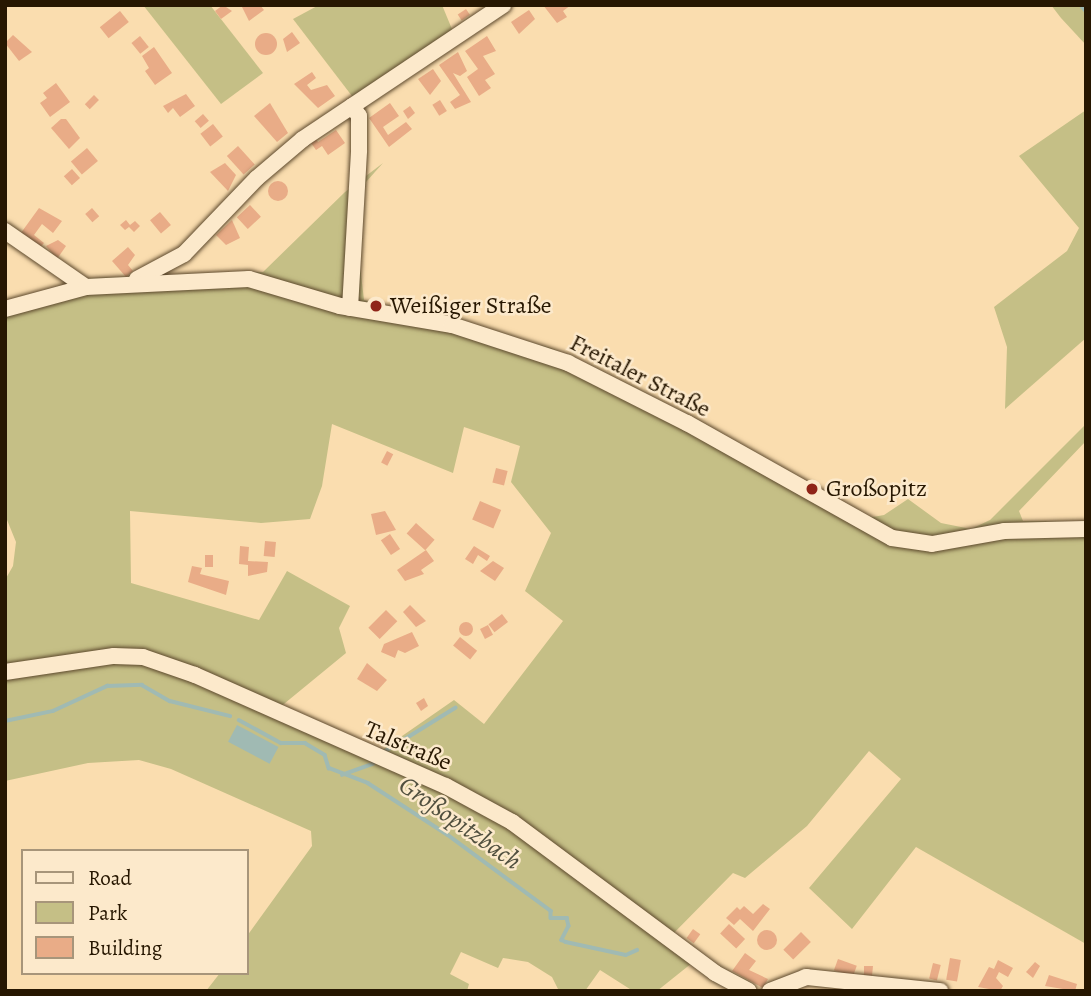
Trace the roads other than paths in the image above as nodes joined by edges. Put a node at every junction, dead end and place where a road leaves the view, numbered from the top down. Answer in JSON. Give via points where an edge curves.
{"nodes":[{"id":1,"x":503,"y":5,"type":"edge"},
{"id":2,"x":352,"y":106,"type":"junction"},
{"id":3,"x":5,"y":231,"type":"edge"},
{"id":4,"x":136,"y":283,"type":"junction"},
{"id":5,"x":86,"y":287,"type":"junction"},
{"id":6,"x":350,"y":308,"type":"junction"},
{"id":7,"x":5,"y":309,"type":"edge"},
{"id":8,"x":1086,"y":529,"type":"edge"},
{"id":9,"x":5,"y":672,"type":"edge"},
{"id":10,"x":749,"y":991,"type":"edge"},
{"id":11,"x":770,"y":991,"type":"edge"},
{"id":12,"x":940,"y":991,"type":"edge"}],
"edges":[{"from":1,"to":2,"type":"street"},
{"from":2,"to":4,"type":"street","via":[[273,163],[184,254]]},
{"from":2,"to":6,"type":"street","via":[[359,116],[359,150]]},
{"from":3,"to":5,"type":"street"},
{"from":4,"to":5,"type":"street","name":"Freitaler Straße"},
{"from":4,"to":6,"type":"street","name":"Freitaler Straße","via":[[249,279]]},
{"from":5,"to":7,"type":"street","name":"Freitaler Straße"},
{"from":6,"to":8,"type":"street","name":"Freitaler Straße","via":[[452,325],[568,363],[687,423],[892,538],[932,544],[1004,531]]},
{"from":9,"to":10,"type":"street","name":"Talstraße","via":[[114,656],[143,657],[195,675],[446,786],[513,822],[715,973]]},
{"from":11,"to":12,"type":"street","via":[[806,977]]}]}
